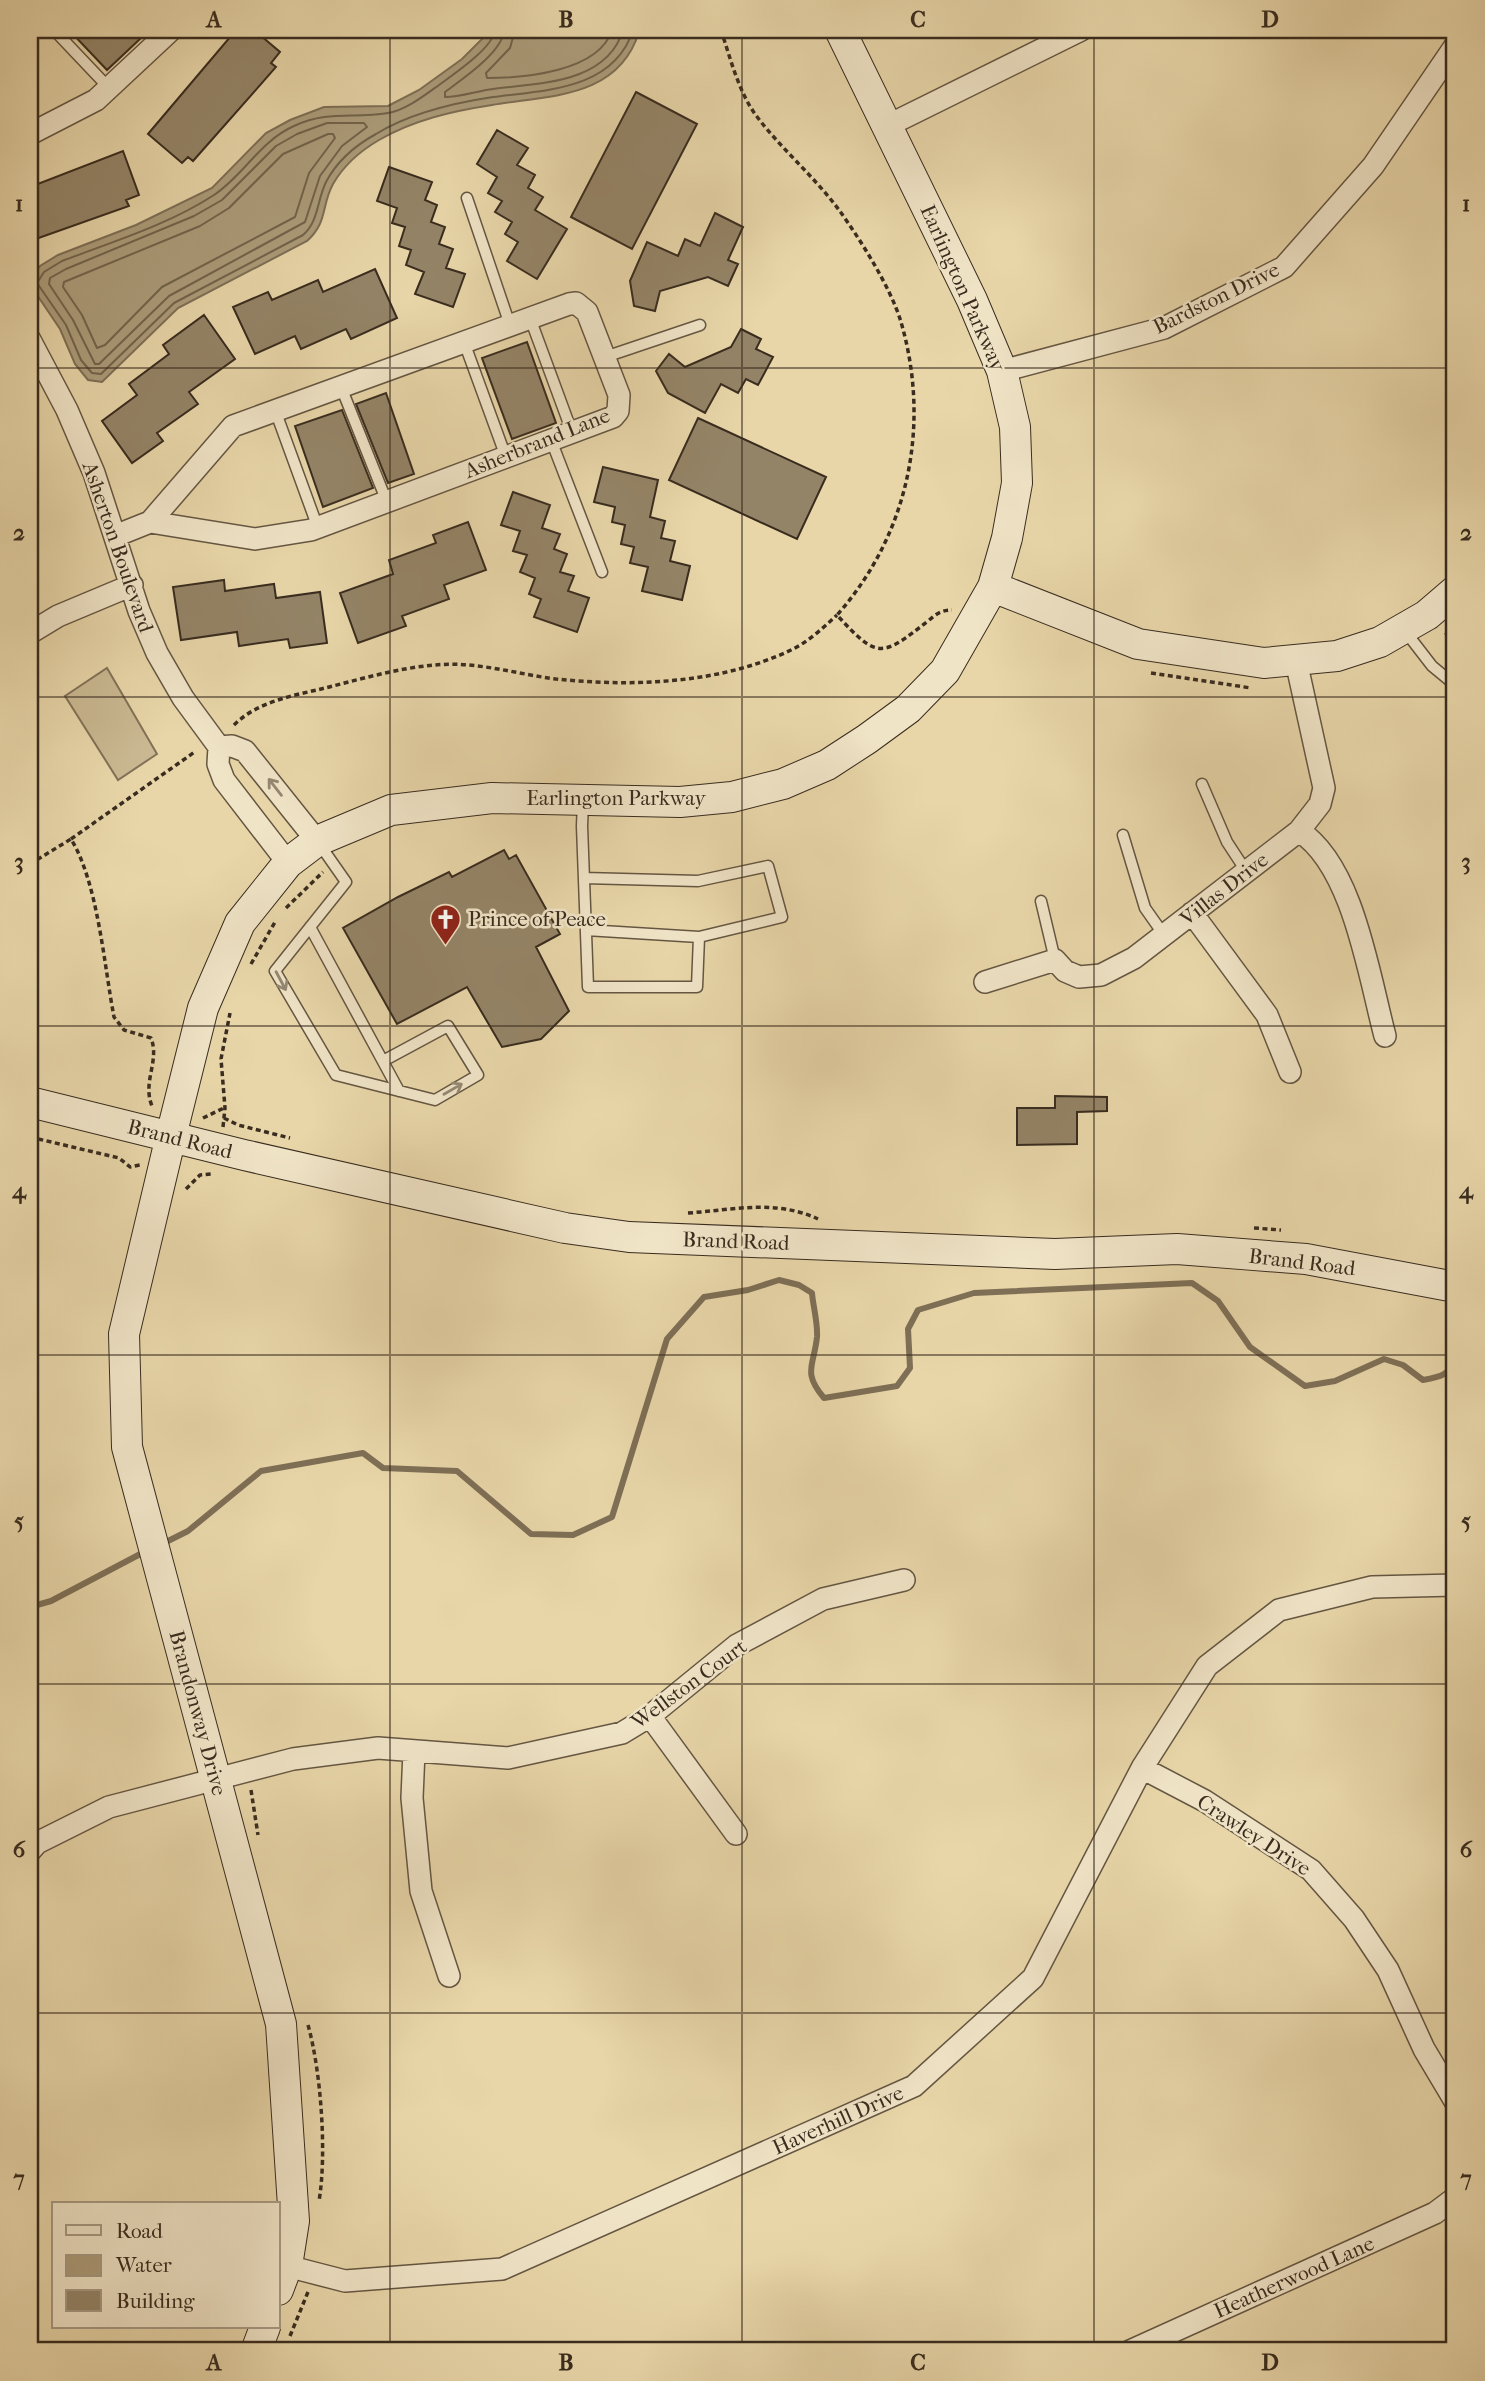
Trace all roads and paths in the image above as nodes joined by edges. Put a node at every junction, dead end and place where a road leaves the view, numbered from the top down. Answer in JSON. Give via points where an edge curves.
{"nodes":[{"id":1,"x":54,"y":30,"type":"edge"},
{"id":2,"x":721,"y":30,"type":"edge"},
{"id":3,"x":840,"y":30,"type":"edge"},
{"id":4,"x":1081,"y":30,"type":"edge"},
{"id":5,"x":164,"y":32,"type":"edge"},
{"id":6,"x":1455,"y":46,"type":"edge"},
{"id":7,"x":109,"y":88,"type":"junction"},
{"id":8,"x":888,"y":125,"type":"junction"},
{"id":9,"x":30,"y":134,"type":"edge"},
{"id":10,"x":467,"y":198,"type":"dead end"},
{"id":11,"x":530,"y":318,"type":"junction"},
{"id":12,"x":700,"y":325,"type":"dead end"},
{"id":13,"x":510,"y":326,"type":"junction"},
{"id":14,"x":30,"y":340,"type":"edge"},
{"id":15,"x":464,"y":342,"type":"junction"},
{"id":16,"x":605,"y":357,"type":"junction"},
{"id":17,"x":1002,"y":371,"type":"junction"},
{"id":18,"x":341,"y":387,"type":"junction"},
{"id":19,"x":275,"y":410,"type":"junction"},
{"id":20,"x":572,"y":432,"type":"junction"},
{"id":21,"x":551,"y":440,"type":"junction"},
{"id":22,"x":506,"y":457,"type":"junction"},
{"id":23,"x":387,"y":502,"type":"junction"},
{"id":24,"x":150,"y":522,"type":"junction"},
{"id":25,"x":318,"y":528,"type":"junction"},
{"id":26,"x":115,"y":536,"type":"junction"},
{"id":27,"x":603,"y":572,"type":"dead end"},
{"id":28,"x":132,"y":585,"type":"junction"},
{"id":29,"x":993,"y":587,"type":"junction"},
{"id":30,"x":1455,"y":591,"type":"edge"},
{"id":31,"x":837,"y":615,"type":"junction"},
{"id":32,"x":975,"y":620,"type":"junction"},
{"id":33,"x":1404,"y":628,"type":"junction"},
{"id":34,"x":30,"y":633,"type":"edge"},
{"id":35,"x":1296,"y":661,"type":"junction"},
{"id":36,"x":1455,"y":685,"type":"edge"},
{"id":37,"x":216,"y":743,"type":"junction"},
{"id":38,"x":1202,"y":784,"type":"dead end"},
{"id":39,"x":584,"y":800,"type":"junction"},
{"id":40,"x":1298,"y":831,"type":"junction"},
{"id":41,"x":1123,"y":835,"type":"dead end"},
{"id":42,"x":71,"y":839,"type":"junction"},
{"id":43,"x":317,"y":841,"type":"junction"},
{"id":44,"x":288,"y":863,"type":"junction"},
{"id":45,"x":30,"y":864,"type":"edge"},
{"id":46,"x":1246,"y":872,"type":"junction"},
{"id":47,"x":584,"y":878,"type":"junction"},
{"id":48,"x":1041,"y":901,"type":"dead end"},
{"id":49,"x":1192,"y":913,"type":"junction"},
{"id":50,"x":310,"y":927,"type":"junction"},
{"id":51,"x":586,"y":930,"type":"junction"},
{"id":52,"x":1164,"y":935,"type":"junction"},
{"id":53,"x":699,"y":937,"type":"junction"},
{"id":54,"x":1055,"y":960,"type":"junction"},
{"id":55,"x":985,"y":982,"type":"dead end"},
{"id":56,"x":1385,"y":1036,"type":"dead end"},
{"id":57,"x":383,"y":1061,"type":"junction"},
{"id":58,"x":1290,"y":1072,"type":"dead end"},
{"id":59,"x":399,"y":1091,"type":"junction"},
{"id":60,"x":30,"y":1102,"type":"edge"},
{"id":61,"x":152,"y":1107,"type":"dead end"},
{"id":62,"x":223,"y":1118,"type":"dead end"},
{"id":63,"x":171,"y":1136,"type":"junction"},
{"id":64,"x":30,"y":1137,"type":"edge"},
{"id":65,"x":292,"y":1138,"type":"dead end"},
{"id":66,"x":164,"y":1167,"type":"junction"},
{"id":67,"x":212,"y":1174,"type":"dead end"},
{"id":68,"x":185,"y":1190,"type":"dead end"},
{"id":69,"x":680,"y":1213,"type":"dead end"},
{"id":70,"x":828,"y":1224,"type":"dead end"},
{"id":71,"x":1252,"y":1228,"type":"dead end"},
{"id":72,"x":1291,"y":1231,"type":"dead end"},
{"id":73,"x":1455,"y":1287,"type":"edge"},
{"id":74,"x":904,"y":1580,"type":"dead end"},
{"id":75,"x":1455,"y":1584,"type":"edge"},
{"id":76,"x":649,"y":1716,"type":"junction"},
{"id":77,"x":414,"y":1751,"type":"junction"},
{"id":78,"x":1142,"y":1768,"type":"junction"},
{"id":79,"x":216,"y":1778,"type":"junction"},
{"id":80,"x":736,"y":1834,"type":"dead end"},
{"id":81,"x":30,"y":1851,"type":"edge"},
{"id":82,"x":449,"y":1976,"type":"dead end"},
{"id":83,"x":1455,"y":2101,"type":"edge"},
{"id":84,"x":1455,"y":2198,"type":"edge"},
{"id":85,"x":283,"y":2278,"type":"edge"},
{"id":86,"x":265,"y":2328,"type":"edge"},
{"id":87,"x":256,"y":2351,"type":"edge"},
{"id":88,"x":1130,"y":2351,"type":"edge"}],
"edges":[{"from":1,"to":7,"type":"lane"},
{"from":2,"to":31,"type":"path","via":[[753,111],[839,209],[881,280],[901,319],[914,381],[915,442],[905,494],[861,588]]},
{"from":3,"to":8,"type":"street","name":"Earlington Parkway"},
{"from":4,"to":8,"type":"street"},
{"from":5,"to":7,"type":"street"},
{"from":6,"to":17,"type":"street","name":"Bardston Drive","via":[[1373,166],[1284,267],[1164,328]]},
{"from":7,"to":9,"type":"street","via":[[96,100]]},
{"from":8,"to":17,"type":"street","name":"Earlington Parkway"},
{"from":10,"to":13,"type":"lane"},
{"from":11,"to":13,"type":"street","name":"Asherbrand Lane"},
{"from":11,"to":16,"type":"street","name":"Asherbrand Lane","via":[[569,304],[583,307]]},
{"from":11,"to":20,"type":"lane"},
{"from":12,"to":16,"type":"lane"},
{"from":13,"to":15,"type":"street","name":"Asherbrand Lane"},
{"from":14,"to":26,"type":"street","name":"Asherton Boulevard","via":[[67,410]]},
{"from":15,"to":18,"type":"street","name":"Asherbrand Lane"},
{"from":15,"to":22,"type":"lane"},
{"from":16,"to":20,"type":"street","name":"Asherbrand Lane","via":[[619,394],[618,411]]},
{"from":17,"to":29,"type":"street","name":"Earlington Parkway","via":[[1015,427],[1017,483]]},
{"from":18,"to":19,"type":"street","name":"Asherbrand Lane"},
{"from":18,"to":23,"type":"lane"},
{"from":19,"to":24,"type":"street","name":"Asherbrand Lane","via":[[233,426]]},
{"from":19,"to":25,"type":"lane"},
{"from":20,"to":21,"type":"street","name":"Asherbrand Lane"},
{"from":21,"to":22,"type":"street","name":"Asherbrand Lane"},
{"from":21,"to":27,"type":"lane"},
{"from":22,"to":23,"type":"street","name":"Asherbrand Lane"},
{"from":23,"to":25,"type":"street","name":"Asherbrand Lane"},
{"from":24,"to":25,"type":"street","name":"Asherbrand Lane","via":[[255,540]]},
{"from":24,"to":26,"type":"street","name":"Asherbrand Lane"},
{"from":26,"to":28,"type":"street","name":"Asherton Boulevard"},
{"from":28,"to":34,"type":"street"},
{"from":28,"to":37,"type":"street","name":"Asherton Boulevard","via":[[157,653]]},
{"from":29,"to":32,"type":"street","name":"Earlington Parkway"},
{"from":29,"to":35,"type":"street","via":[[1138,644],[1264,663]]},
{"from":30,"to":33,"type":"street"},
{"from":31,"to":32,"type":"path","via":[[862,643],[883,650],[894,647],[942,610],[956,610]]},
{"from":31,"to":37,"type":"path","via":[[790,650],[708,674],[620,684],[436,664],[275,700],[242,717]]},
{"from":32,"to":39,"type":"street","name":"Earlington Parkway","via":[[945,671],[908,709],[827,765],[783,784],[732,797],[680,802]]},
{"from":33,"to":35,"type":"street","via":[[1380,642],[1337,656]]},
{"from":33,"to":36,"type":"lane","via":[[1432,666]]},
{"from":35,"to":40,"type":"street","name":"Villas Drive","via":[[1324,788],[1320,804]]},
{"from":37,"to":42,"type":"path"},
{"from":43,"to":37,"type":"street","one_way":true,"via":[[245,751]]},
{"from":37,"to":44,"type":"street","name":"Asherton Boulevard","via":[[224,780]]},
{"from":38,"to":46,"type":"lane","via":[[1227,842]]},
{"from":39,"to":43,"type":"street","name":"Earlington Parkway","via":[[492,798],[391,810]]},
{"from":39,"to":47,"type":"lane"},
{"from":40,"to":46,"type":"street","name":"Villas Drive"},
{"from":40,"to":56,"type":"street","via":[[1315,841],[1335,871]]},
{"from":41,"to":52,"type":"lane","via":[[1145,908]]},
{"from":42,"to":45,"type":"path"},
{"from":42,"to":61,"type":"path","via":[[89,882],[114,1017],[124,1030],[150,1038],[155,1050],[146,1092]]},
{"from":43,"to":44,"type":"street","name":"Earlington Parkway"},
{"from":43,"to":50,"type":"lane","via":[[346,882]]},
{"from":44,"to":63,"type":"street","name":"Earlington Parkway","via":[[240,923],[203,1008]]},
{"from":46,"to":49,"type":"street","name":"Villas Drive"},
{"from":47,"to":51,"type":"lane"},
{"from":47,"to":53,"type":"lane","via":[[698,881],[768,866],[782,917]]},
{"from":48,"to":54,"type":"lane"},
{"from":49,"to":52,"type":"street","name":"Villas Drive"},
{"from":49,"to":58,"type":"street","via":[[1267,1015]]},
{"from":50,"to":57,"type":"lane"},
{"from":50,"to":59,"type":"lane","one_way":true,"via":[[275,971],[336,1075]]},
{"from":51,"to":53,"type":"lane"},
{"from":51,"to":53,"type":"lane","via":[[588,987],[697,987]]},
{"from":52,"to":54,"type":"street","name":"Villas Drive","via":[[1101,975],[1079,977]]},
{"from":54,"to":55,"type":"street"},
{"from":57,"to":59,"type":"lane"},
{"from":59,"to":57,"type":"lane","one_way":true,"via":[[435,1100],[478,1075],[448,1026]]},
{"from":60,"to":63,"type":"street","name":"Brand Road"},
{"from":62,"to":65,"type":"path"},
{"from":63,"to":66,"type":"street","name":"Brandonway Drive"},
{"from":63,"to":73,"type":"street","name":"Brand Road","via":[[565,1228],[629,1237],[1055,1254],[1177,1249],[1306,1259]]},
{"from":64,"to":66,"type":"path","via":[[120,1158],[130,1167]]},
{"from":66,"to":79,"type":"street","name":"Brandonway Drive","via":[[124,1334],[127,1447]]},
{"from":67,"to":68,"type":"path","via":[[200,1175]]},
{"from":69,"to":70,"type":"path","via":[[782,1207]]},
{"from":71,"to":72,"type":"path"},
{"from":74,"to":76,"type":"street","name":"Wellston Court","via":[[823,1599],[737,1645]]},
{"from":75,"to":78,"type":"street","name":"Haverhill Drive","via":[[1372,1587],[1279,1610],[1207,1666]]},
{"from":76,"to":77,"type":"street","name":"Wellston Court","via":[[622,1733],[508,1758]]},
{"from":76,"to":80,"type":"street"},
{"from":77,"to":79,"type":"street","name":"Wellston Court","via":[[378,1748],[293,1759]]},
{"from":77,"to":82,"type":"street","via":[[412,1798],[421,1891]]},
{"from":78,"to":83,"type":"street","name":"Crawley Drive","via":[[1205,1801],[1311,1870],[1354,1919],[1388,1970],[1424,2049]]},
{"from":78,"to":85,"type":"street","name":"Haverhill Drive","via":[[1033,1978],[914,2086],[502,2269],[345,2281]]},
{"from":79,"to":81,"type":"street","name":"Wellston Court","via":[[109,1807],[37,1843]]},
{"from":79,"to":85,"type":"street","name":"Brandonway Drive","via":[[281,2024],[294,2221]]},
{"from":84,"to":88,"type":"street","name":"Heatherwood Lane","via":[[1435,2213]]},
{"from":86,"to":87,"type":"street"}]}
